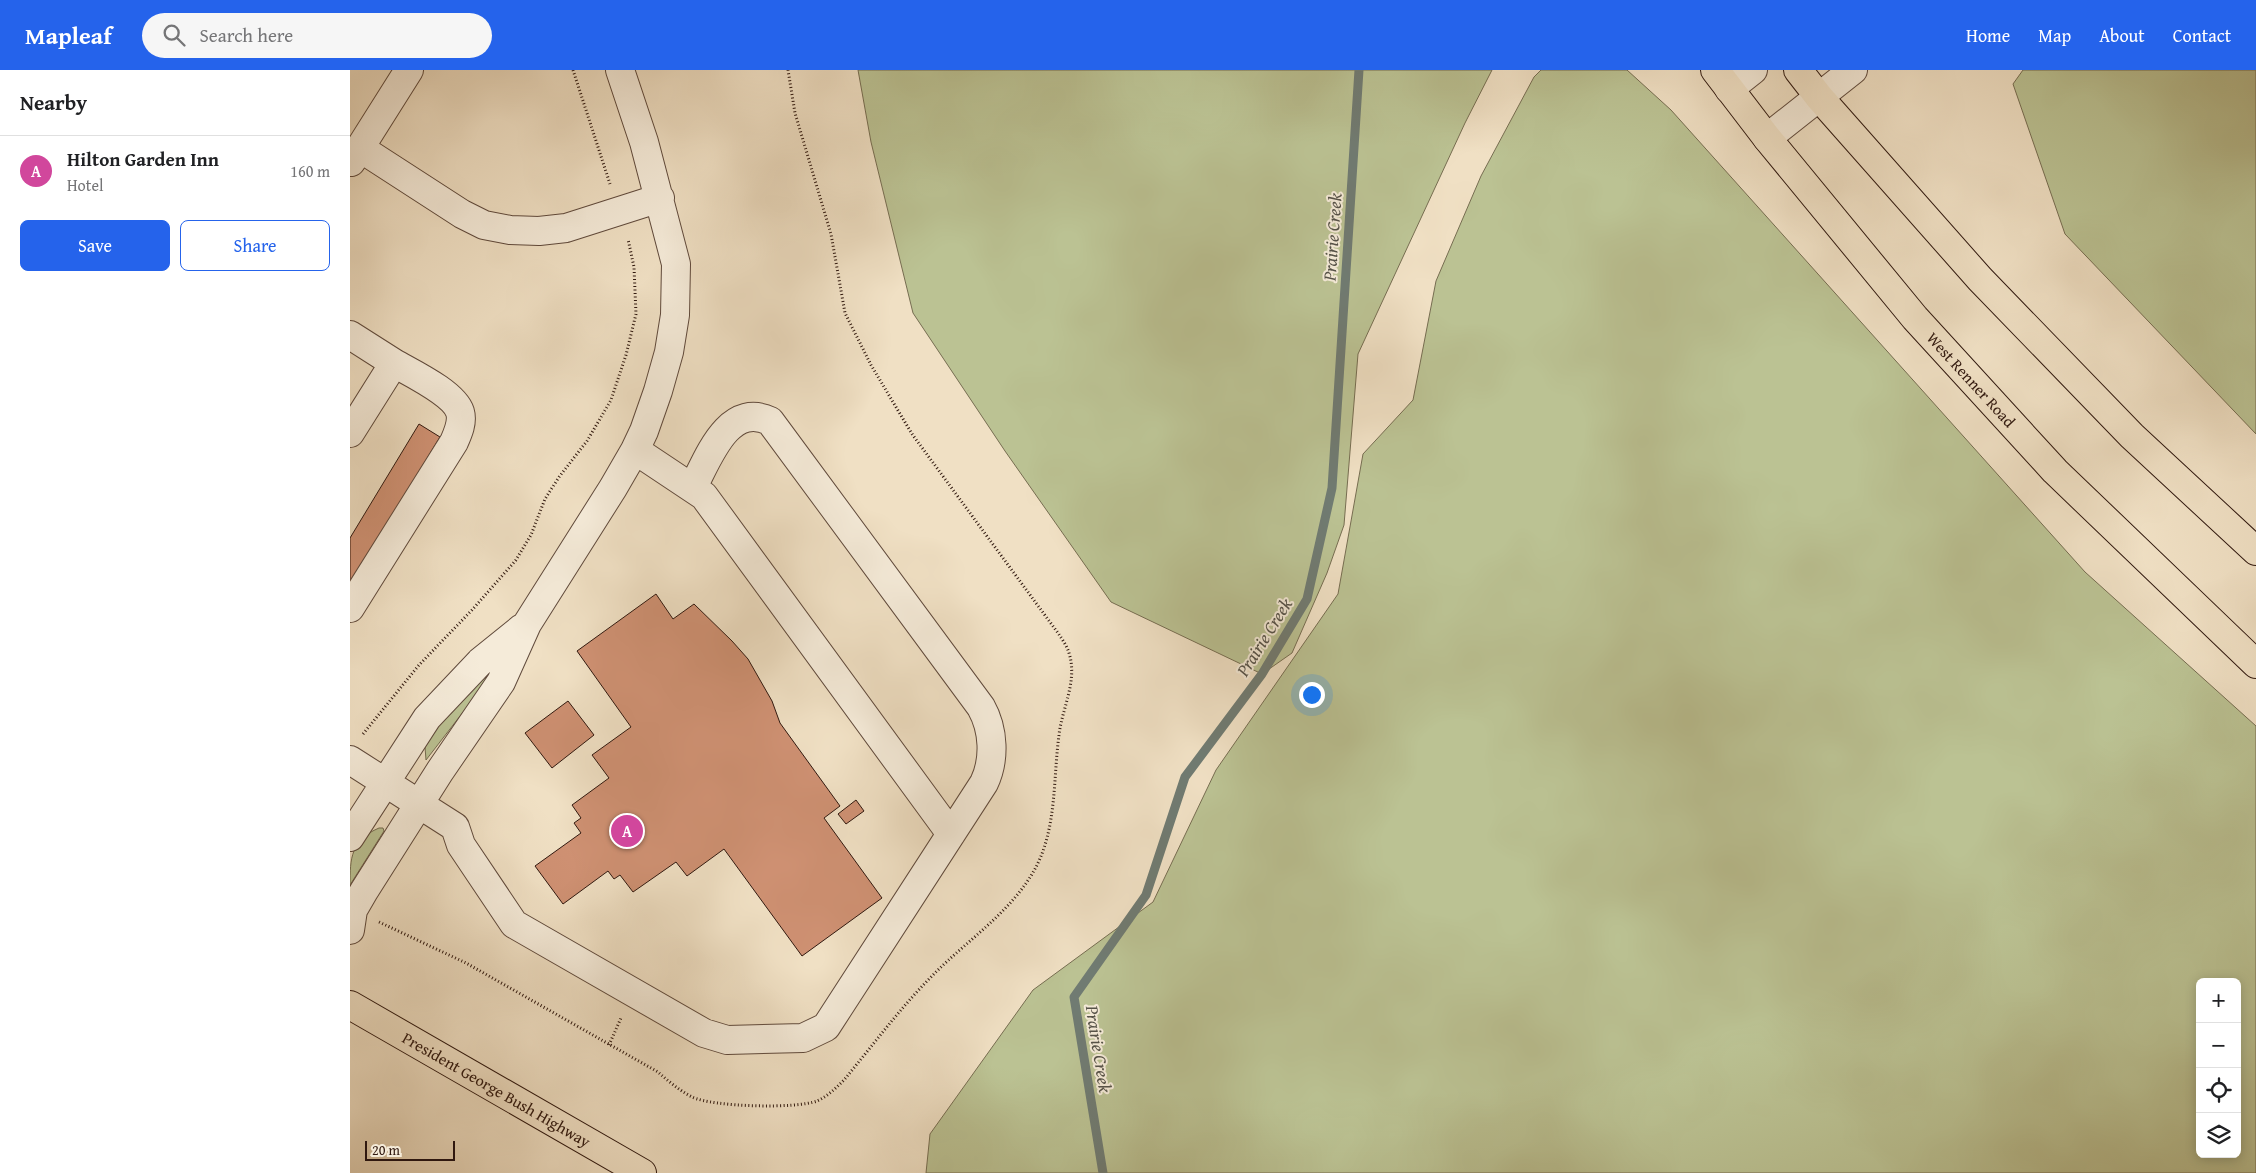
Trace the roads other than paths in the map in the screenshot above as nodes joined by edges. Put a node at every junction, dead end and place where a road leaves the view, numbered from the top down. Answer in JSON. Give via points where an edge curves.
{"nodes":[{"id":1,"x":409,"y":70,"type":"edge"},
{"id":2,"x":620,"y":70,"type":"edge"},
{"id":3,"x":1753,"y":70,"type":"edge"},
{"id":4,"x":1798,"y":70,"type":"edge"},
{"id":5,"x":1853,"y":70,"type":"edge"},
{"id":6,"x":1722,"y":80,"type":"edge"},
{"id":7,"x":1819,"y":97,"type":"junction"},
{"id":8,"x":1767,"y":138,"type":"junction"},
{"id":9,"x":355,"y":156,"type":"edge"},
{"id":10,"x":660,"y":198,"type":"junction"},
{"id":11,"x":350,"y":335,"type":"edge"},
{"id":12,"x":394,"y":363,"type":"junction"},
{"id":13,"x":350,"y":434,"type":"edge"},
{"id":14,"x":634,"y":450,"type":"junction"},
{"id":15,"x":693,"y":487,"type":"junction"},
{"id":16,"x":2256,"y":551,"type":"edge"},
{"id":17,"x":350,"y":608,"type":"edge"},
{"id":18,"x":527,"y":624,"type":"junction"},
{"id":19,"x":2256,"y":664,"type":"edge"},
{"id":20,"x":355,"y":749,"type":"edge"},
{"id":21,"x":384,"y":782,"type":"junction"},
{"id":22,"x":419,"y":804,"type":"junction"},
{"id":23,"x":951,"y":834,"type":"junction"},
{"id":24,"x":350,"y":837,"type":"edge"},
{"id":25,"x":350,"y":930,"type":"edge"},
{"id":26,"x":350,"y":1005,"type":"edge"},
{"id":27,"x":642,"y":1173,"type":"edge"}],
"edges":[{"from":1,"to":9,"type":"street"},
{"from":2,"to":10,"type":"street"},
{"from":3,"to":6,"type":"street"},
{"from":4,"to":7,"type":"main road"},
{"from":5,"to":7,"type":"street"},
{"from":6,"to":8,"type":"main road","name":"West Renner Road"},
{"from":7,"to":8,"type":"street"},
{"from":7,"to":16,"type":"main road","via":[[1980,279],[2132,436]]},
{"from":8,"to":19,"type":"main road","name":"West Renner Road","via":[[1915,318],[2055,471]]},
{"from":9,"to":10,"type":"street","via":[[484,225],[510,230],[540,232],[566,228]]},
{"from":10,"to":14,"type":"street","via":[[676,264],[675,315],[663,377]]},
{"from":11,"to":12,"type":"street"},
{"from":12,"to":13,"type":"street"},
{"from":12,"to":17,"type":"street","via":[[455,401],[461,413],[460,428]]},
{"from":14,"to":15,"type":"street"},
{"from":14,"to":18,"type":"street"},
{"from":15,"to":23,"type":"street","via":[[704,496]]},
{"from":15,"to":23,"type":"street","via":[[722,435],[732,424],[753,416],[762,417],[776,427],[989,720],[991,769]]},
{"from":18,"to":21,"type":"street","via":[[480,662],[436,706]]},
{"from":18,"to":22,"type":"street","via":[[500,682]]},
{"from":20,"to":21,"type":"street"},
{"from":21,"to":22,"type":"street"},
{"from":21,"to":24,"type":"street"},
{"from":22,"to":23,"type":"street","via":[[455,828],[461,845],[514,924],[704,1033],[727,1040],[803,1038],[826,1027]]},
{"from":22,"to":25,"type":"street","via":[[357,903]]},
{"from":26,"to":27,"type":"main road","name":"President George Bush Highway"}]}
